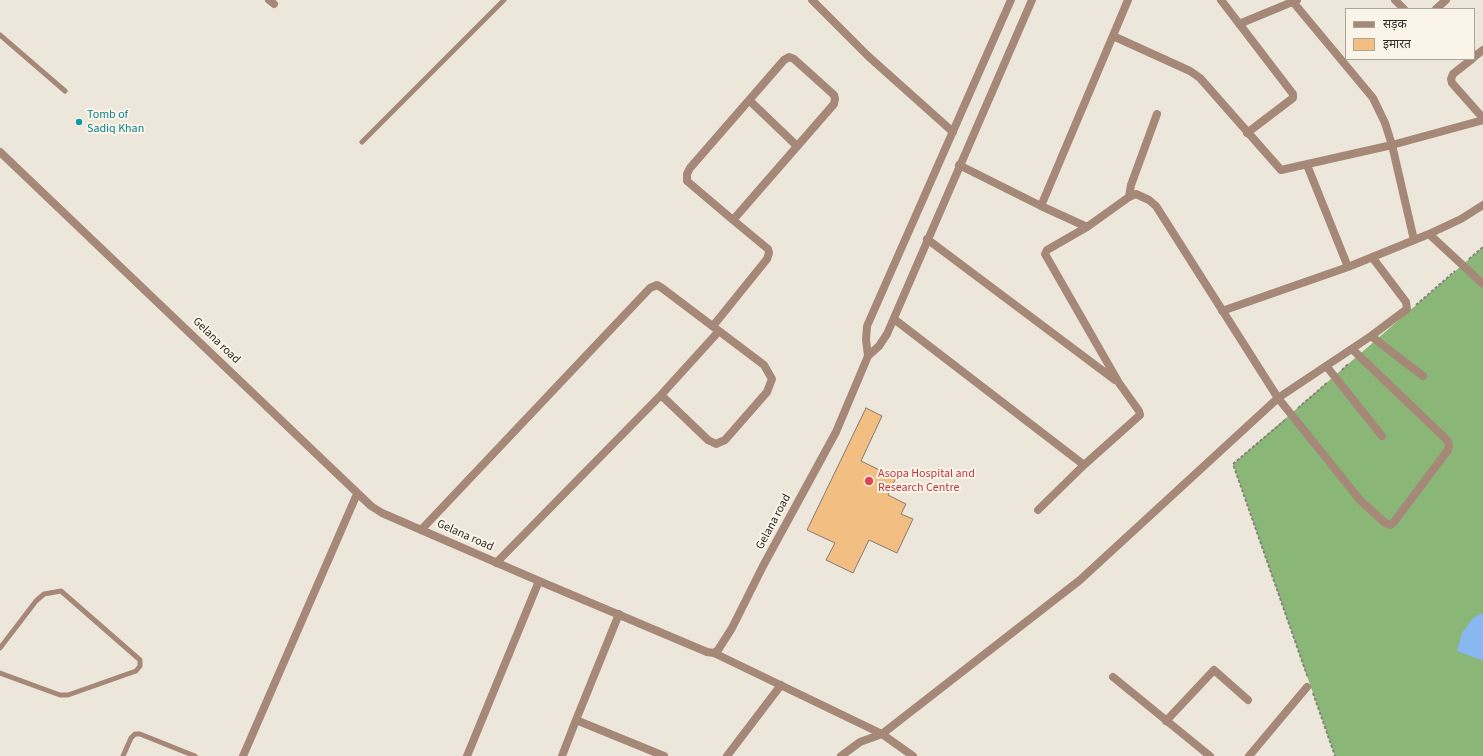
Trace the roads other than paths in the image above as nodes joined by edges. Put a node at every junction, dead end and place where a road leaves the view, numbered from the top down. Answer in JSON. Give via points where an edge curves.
{"nodes":[{"id":1,"x":504,"y":0,"type":"edge"},
{"id":2,"x":812,"y":0,"type":"edge"},
{"id":3,"x":1011,"y":0,"type":"edge"},
{"id":4,"x":1032,"y":0,"type":"edge"},
{"id":5,"x":1128,"y":0,"type":"edge"},
{"id":6,"x":1221,"y":0,"type":"edge"},
{"id":7,"x":1395,"y":0,"type":"edge"},
{"id":8,"x":1446,"y":0,"type":"edge"},
{"id":9,"x":1295,"y":1,"type":"edge"},
{"id":10,"x":1403,"y":8,"type":"edge"},
{"id":11,"x":1437,"y":8,"type":"edge"},
{"id":12,"x":1239,"y":24,"type":"junction"},
{"id":13,"x":0,"y":35,"type":"edge"},
{"id":14,"x":1113,"y":36,"type":"junction"},
{"id":15,"x":1483,"y":50,"type":"edge"},
{"id":16,"x":1475,"y":56,"type":"edge"},
{"id":17,"x":1470,"y":60,"type":"edge"},
{"id":18,"x":65,"y":91,"type":"dead end"},
{"id":19,"x":750,"y":101,"type":"junction"},
{"id":20,"x":1157,"y":114,"type":"dead end"},
{"id":21,"x":1483,"y":119,"type":"edge"},
{"id":22,"x":953,"y":132,"type":"junction"},
{"id":23,"x":1247,"y":133,"type":"junction"},
{"id":24,"x":362,"y":142,"type":"dead end"},
{"id":25,"x":1392,"y":145,"type":"junction"},
{"id":26,"x":797,"y":146,"type":"junction"},
{"id":27,"x":0,"y":152,"type":"edge"},
{"id":28,"x":959,"y":165,"type":"junction"},
{"id":29,"x":1307,"y":166,"type":"junction"},
{"id":30,"x":1129,"y":197,"type":"junction"},
{"id":31,"x":1483,"y":205,"type":"edge"},
{"id":32,"x":1041,"y":206,"type":"junction"},
{"id":33,"x":733,"y":220,"type":"junction"},
{"id":34,"x":1087,"y":227,"type":"junction"},
{"id":35,"x":1429,"y":234,"type":"junction"},
{"id":36,"x":927,"y":239,"type":"junction"},
{"id":37,"x":1414,"y":240,"type":"junction"},
{"id":38,"x":1372,"y":257,"type":"junction"},
{"id":39,"x":1348,"y":267,"type":"junction"},
{"id":40,"x":1483,"y":284,"type":"edge"},
{"id":41,"x":1222,"y":311,"type":"junction"},
{"id":42,"x":894,"y":319,"type":"junction"},
{"id":43,"x":716,"y":328,"type":"junction"},
{"id":44,"x":1371,"y":336,"type":"junction"},
{"id":45,"x":1352,"y":349,"type":"junction"},
{"id":46,"x":868,"y":356,"type":"junction"},
{"id":47,"x":1327,"y":367,"type":"junction"},
{"id":48,"x":1423,"y":376,"type":"dead end"},
{"id":49,"x":1119,"y":383,"type":"junction"},
{"id":50,"x":661,"y":395,"type":"junction"},
{"id":51,"x":1278,"y":398,"type":"junction"},
{"id":52,"x":1382,"y":436,"type":"dead end"},
{"id":53,"x":1084,"y":465,"type":"junction"},
{"id":54,"x":357,"y":494,"type":"junction"},
{"id":55,"x":1038,"y":510,"type":"dead end"},
{"id":56,"x":421,"y":530,"type":"junction"},
{"id":57,"x":496,"y":563,"type":"junction"},
{"id":58,"x":539,"y":581,"type":"junction"},
{"id":59,"x":618,"y":614,"type":"junction"},
{"id":60,"x":0,"y":648,"type":"edge"},
{"id":61,"x":714,"y":653,"type":"junction"},
{"id":62,"x":0,"y":673,"type":"edge"},
{"id":63,"x":1113,"y":678,"type":"dead end"},
{"id":64,"x":781,"y":686,"type":"junction"},
{"id":65,"x":1309,"y":686,"type":"road end"},
{"id":66,"x":1248,"y":700,"type":"dead end"},
{"id":67,"x":576,"y":720,"type":"junction"},
{"id":68,"x":1166,"y":721,"type":"junction"},
{"id":69,"x":882,"y":734,"type":"junction"},
{"id":70,"x":651,"y":754,"type":"edge"},
{"id":71,"x":123,"y":756,"type":"edge"},
{"id":72,"x":194,"y":756,"type":"edge"},
{"id":73,"x":243,"y":756,"type":"edge"},
{"id":74,"x":467,"y":756,"type":"edge"},
{"id":75,"x":562,"y":756,"type":"edge"},
{"id":76,"x":664,"y":756,"type":"edge"},
{"id":77,"x":727,"y":756,"type":"edge"},
{"id":78,"x":841,"y":756,"type":"edge"},
{"id":79,"x":913,"y":756,"type":"edge"},
{"id":80,"x":1210,"y":756,"type":"edge"},
{"id":81,"x":1249,"y":756,"type":"edge"}],
"edges":[{"from":1,"to":24,"type":"lane"},
{"from":2,"to":22,"type":"street","via":[[868,56]]},
{"from":3,"to":22,"type":"street"},
{"from":4,"to":28,"type":"street"},
{"from":5,"to":14,"type":"street"},
{"from":6,"to":12,"type":"street"},
{"from":7,"to":10,"type":"street"},
{"from":8,"to":11,"type":"street"},
{"from":9,"to":12,"type":"street"},
{"from":9,"to":25,"type":"street","via":[[1373,98]]},
{"from":12,"to":23,"type":"street","via":[[1294,94],[1293,98]]},
{"from":13,"to":18,"type":"lane"},
{"from":14,"to":23,"type":"street","via":[[1200,78]]},
{"from":14,"to":32,"type":"street"},
{"from":15,"to":16,"type":"street"},
{"from":17,"to":21,"type":"street","via":[[1453,74],[1451,79]]},
{"from":19,"to":26,"type":"street"},
{"from":19,"to":26,"type":"street","via":[[789,57],[834,95],[834,104]]},
{"from":19,"to":33,"type":"street","via":[[687,174],[687,181]]},
{"from":20,"to":30,"type":"street"},
{"from":21,"to":25,"type":"street"},
{"from":22,"to":46,"type":"street","via":[[867,326]]},
{"from":23,"to":29,"type":"street","via":[[1281,170]]},
{"from":25,"to":29,"type":"street"},
{"from":25,"to":37,"type":"street"},
{"from":26,"to":33,"type":"street"},
{"from":27,"to":54,"type":"street","name":"Gelana road"},
{"from":28,"to":32,"type":"street"},
{"from":28,"to":36,"type":"street"},
{"from":29,"to":39,"type":"street"},
{"from":30,"to":34,"type":"street"},
{"from":30,"to":41,"type":"street","via":[[1136,194],[1156,206]]},
{"from":31,"to":35,"type":"street"},
{"from":32,"to":34,"type":"street"},
{"from":33,"to":43,"type":"street","via":[[768,249],[769,253]]},
{"from":34,"to":49,"type":"street","via":[[1047,250],[1045,254]]},
{"from":35,"to":37,"type":"street"},
{"from":35,"to":40,"type":"street"},
{"from":36,"to":42,"type":"street"},
{"from":36,"to":49,"type":"street"},
{"from":37,"to":38,"type":"street"},
{"from":38,"to":39,"type":"street"},
{"from":38,"to":44,"type":"street","via":[[1408,304],[1407,309]]},
{"from":39,"to":41,"type":"street"},
{"from":41,"to":51,"type":"street"},
{"from":42,"to":46,"type":"street","via":[[879,346]]},
{"from":42,"to":53,"type":"street"},
{"from":43,"to":50,"type":"street"},
{"from":43,"to":50,"type":"street","via":[[764,365],[772,379],[767,392],[725,440],[716,444],[708,440]]},
{"from":43,"to":56,"type":"street","via":[[662,288],[657,285],[650,288]]},
{"from":44,"to":45,"type":"street"},
{"from":44,"to":48,"type":"street"},
{"from":45,"to":47,"type":"street"},
{"from":45,"to":51,"type":"street","via":[[1447,440],[1449,445],[1448,450],[1390,525],[1360,500]]},
{"from":46,"to":61,"type":"street","name":"Gelana road","via":[[836,432],[732,628]]},
{"from":47,"to":51,"type":"street"},
{"from":47,"to":52,"type":"street"},
{"from":49,"to":53,"type":"street","via":[[1140,415]]},
{"from":50,"to":57,"type":"street"},
{"from":51,"to":69,"type":"street","via":[[1080,580]]},
{"from":53,"to":55,"type":"street"},
{"from":54,"to":56,"type":"street","name":"Gelana road","via":[[382,513]]},
{"from":54,"to":73,"type":"street"},
{"from":56,"to":57,"type":"street","name":"Gelana road"},
{"from":57,"to":58,"type":"street","name":"Gelana road"},
{"from":58,"to":59,"type":"street","name":"Gelana road"},
{"from":58,"to":74,"type":"street"},
{"from":59,"to":61,"type":"street","name":"Gelana road"},
{"from":59,"to":67,"type":"street"},
{"from":60,"to":62,"type":"lane","via":[[36,601],[44,594],[61,591],[140,660],[140,666],[136,671],[60,696]]},
{"from":61,"to":64,"type":"street"},
{"from":63,"to":68,"type":"street"},
{"from":64,"to":69,"type":"street"},
{"from":64,"to":77,"type":"street"},
{"from":65,"to":81,"type":"street"},
{"from":66,"to":68,"type":"street","via":[[1214,670]]},
{"from":67,"to":70,"type":"street"},
{"from":67,"to":75,"type":"street"},
{"from":68,"to":80,"type":"street"},
{"from":69,"to":78,"type":"street","via":[[860,742]]},
{"from":69,"to":79,"type":"street"},
{"from":70,"to":76,"type":"street"},
{"from":71,"to":72,"type":"lane","via":[[131,738],[136,734]]}]}
